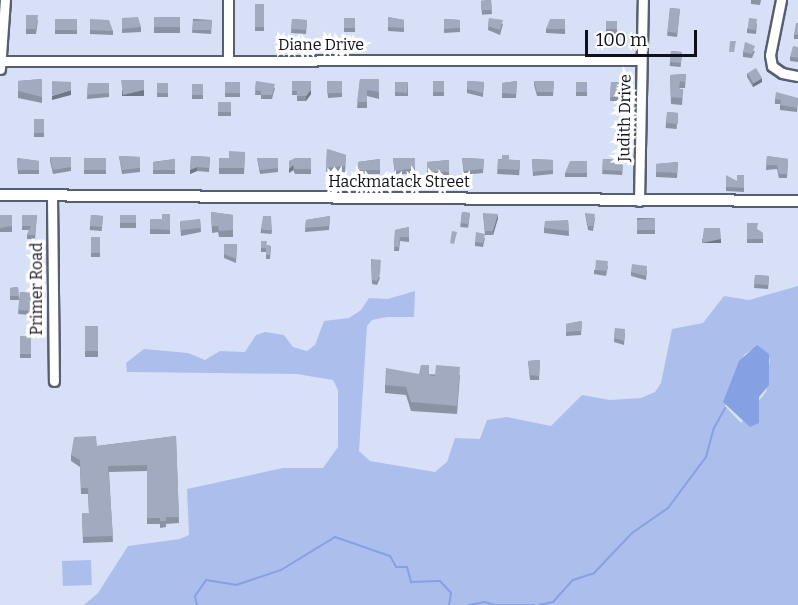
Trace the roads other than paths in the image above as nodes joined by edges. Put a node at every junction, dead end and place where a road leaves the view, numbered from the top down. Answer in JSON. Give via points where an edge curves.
{"nodes":[{"id":1,"x":5,"y":0,"type":"edge"},
{"id":2,"x":228,"y":0,"type":"edge"},
{"id":3,"x":643,"y":0,"type":"edge"},
{"id":4,"x":782,"y":0,"type":"edge"},
{"id":5,"x":228,"y":59,"type":"junction"},
{"id":6,"x":641,"y":60,"type":"junction"},
{"id":7,"x":0,"y":61,"type":"edge"},
{"id":8,"x":0,"y":69,"type":"edge"},
{"id":9,"x":798,"y":76,"type":"edge"},
{"id":10,"x":0,"y":195,"type":"edge"},
{"id":11,"x":52,"y":196,"type":"junction"},
{"id":12,"x":639,"y":201,"type":"junction"},
{"id":13,"x":798,"y":201,"type":"edge"},
{"id":14,"x":54,"y":381,"type":"dead end"}],
"edges":[{"from":1,"to":7,"type":"street"},
{"from":2,"to":5,"type":"street"},
{"from":3,"to":6,"type":"street","name":"Judith Drive"},
{"from":4,"to":9,"type":"street","via":[[772,45],[772,66]]},
{"from":5,"to":6,"type":"street","name":"Diane Drive"},
{"from":5,"to":7,"type":"street","name":"Diane Drive"},
{"from":6,"to":12,"type":"street","name":"Judith Drive"},
{"from":7,"to":8,"type":"street"},
{"from":10,"to":11,"type":"street","name":"Hackmatack Street"},
{"from":11,"to":12,"type":"street","name":"Hackmatack Street"},
{"from":11,"to":14,"type":"street","name":"Primer Road"},
{"from":12,"to":13,"type":"street","name":"Hackmatack Street"}]}
